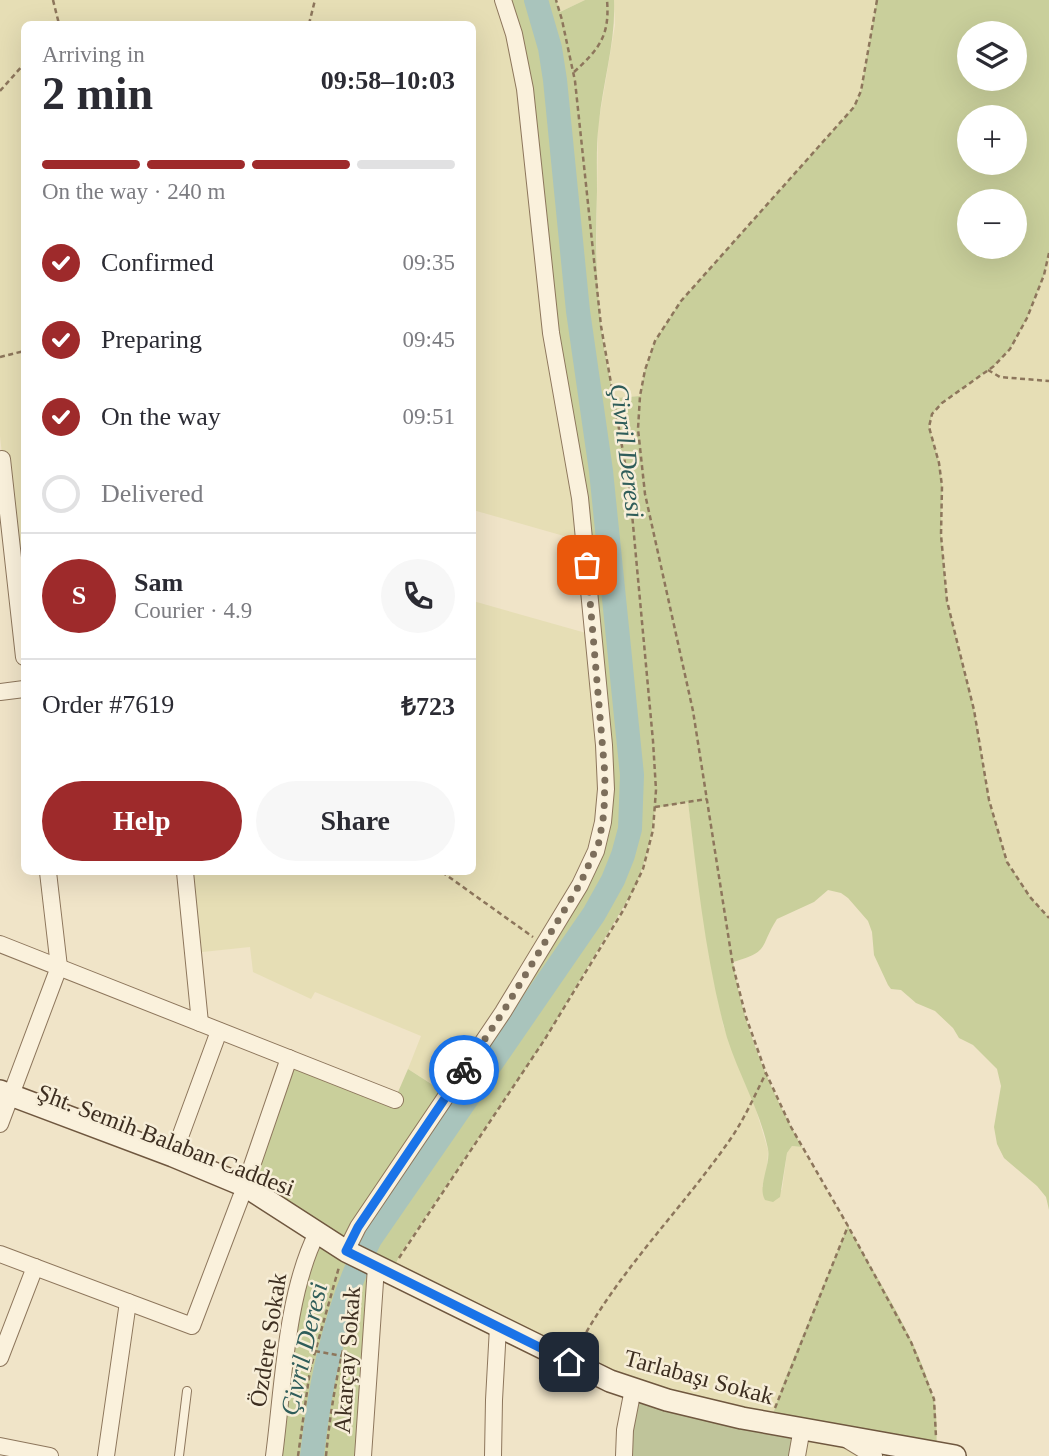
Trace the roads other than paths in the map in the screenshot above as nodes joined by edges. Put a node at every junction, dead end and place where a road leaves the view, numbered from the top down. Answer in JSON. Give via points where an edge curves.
{"nodes":[{"id":1,"x":503,"y":0,"type":"edge"},
{"id":2,"x":2,"y":458,"type":"dead end"},
{"id":3,"x":21,"y":630,"type":"edge"},
{"id":4,"x":21,"y":689,"type":"edge"},
{"id":5,"x":0,"y":692,"type":"edge"},
{"id":6,"x":48,"y":875,"type":"edge"},
{"id":7,"x":185,"y":875,"type":"edge"},
{"id":8,"x":0,"y":944,"type":"edge"},
{"id":9,"x":59,"y":967,"type":"junction"},
{"id":10,"x":200,"y":1023,"type":"junction"},
{"id":11,"x":219,"y":1031,"type":"junction"},
{"id":12,"x":289,"y":1058,"type":"junction"},
{"id":13,"x":395,"y":1100,"type":"dead end"},
{"id":14,"x":3,"y":1104,"type":"edge"},
{"id":15,"x":173,"y":1156,"type":"junction"},
{"id":16,"x":243,"y":1192,"type":"junction"},
{"id":17,"x":317,"y":1233,"type":"junction"},
{"id":18,"x":348,"y":1252,"type":"junction"},
{"id":19,"x":0,"y":1254,"type":"edge"},
{"id":20,"x":373,"y":1265,"type":"junction"},
{"id":21,"x":35,"y":1267,"type":"junction"},
{"id":22,"x":128,"y":1302,"type":"junction"},
{"id":23,"x":498,"y":1327,"type":"junction"},
{"id":24,"x":0,"y":1358,"type":"edge"},
{"id":25,"x":633,"y":1390,"type":"junction"},
{"id":26,"x":187,"y":1391,"type":"dead end"},
{"id":27,"x":802,"y":1429,"type":"junction"},
{"id":28,"x":840,"y":1435,"type":"junction"},
{"id":29,"x":0,"y":1447,"type":"edge"},
{"id":30,"x":946,"y":1454,"type":"edge"},
{"id":31,"x":50,"y":1456,"type":"edge"},
{"id":32,"x":106,"y":1456,"type":"edge"},
{"id":33,"x":179,"y":1456,"type":"edge"},
{"id":34,"x":274,"y":1456,"type":"edge"},
{"id":35,"x":363,"y":1456,"type":"edge"},
{"id":36,"x":493,"y":1456,"type":"edge"},
{"id":37,"x":624,"y":1456,"type":"edge"},
{"id":38,"x":797,"y":1456,"type":"edge"},
{"id":39,"x":874,"y":1456,"type":"edge"}],
"edges":[{"from":1,"to":18,"type":"street","via":[[525,89],[551,333],[580,498],[605,775],[603,822],[596,851],[580,884],[503,1012],[358,1227]]},
{"from":2,"to":3,"type":"street"},
{"from":4,"to":5,"type":"street"},
{"from":6,"to":9,"type":"street"},
{"from":7,"to":10,"type":"street"},
{"from":8,"to":9,"type":"street"},
{"from":9,"to":10,"type":"street"},
{"from":9,"to":14,"type":"street"},
{"from":10,"to":11,"type":"street"},
{"from":11,"to":12,"type":"street"},
{"from":11,"to":15,"type":"street"},
{"from":12,"to":13,"type":"street"},
{"from":12,"to":16,"type":"street"},
{"from":14,"to":15,"type":"street","name":"Şht. Semih Balaban Caddesi"},
{"from":14,"to":16,"type":"street","name":"Şht. Semih Balaban Caddesi"},
{"from":15,"to":16,"type":"street","name":"Şht. Semih Balaban Caddesi"},
{"from":16,"to":17,"type":"street","name":"Şht. Semih Balaban Caddesi"},
{"from":16,"to":22,"type":"street","via":[[192,1326]]},
{"from":17,"to":18,"type":"street","name":"Şht. Semih Balaban Caddesi"},
{"from":17,"to":34,"type":"street","name":"Özdere Sokak","via":[[298,1286]]},
{"from":18,"to":20,"type":"street","name":"Tarlabaşı Sokak"},
{"from":19,"to":21,"type":"street"},
{"from":20,"to":23,"type":"street","name":"Tarlabaşı Sokak"},
{"from":20,"to":35,"type":"street","name":"Akarçay Sokak"},
{"from":21,"to":22,"type":"street"},
{"from":21,"to":24,"type":"street"},
{"from":22,"to":32,"type":"street"},
{"from":23,"to":25,"type":"street","name":"Tarlabaşı Sokak"},
{"from":23,"to":36,"type":"street"},
{"from":25,"to":27,"type":"street","name":"Tarlabaşı Sokak"},
{"from":25,"to":37,"type":"street"},
{"from":26,"to":33,"type":"lane"},
{"from":27,"to":28,"type":"street","name":"Tarlabaşı Sokak"},
{"from":27,"to":38,"type":"street"},
{"from":28,"to":30,"type":"street","name":"Tarlabaşı Sokak"},
{"from":28,"to":39,"type":"street"},
{"from":29,"to":31,"type":"street"}]}
